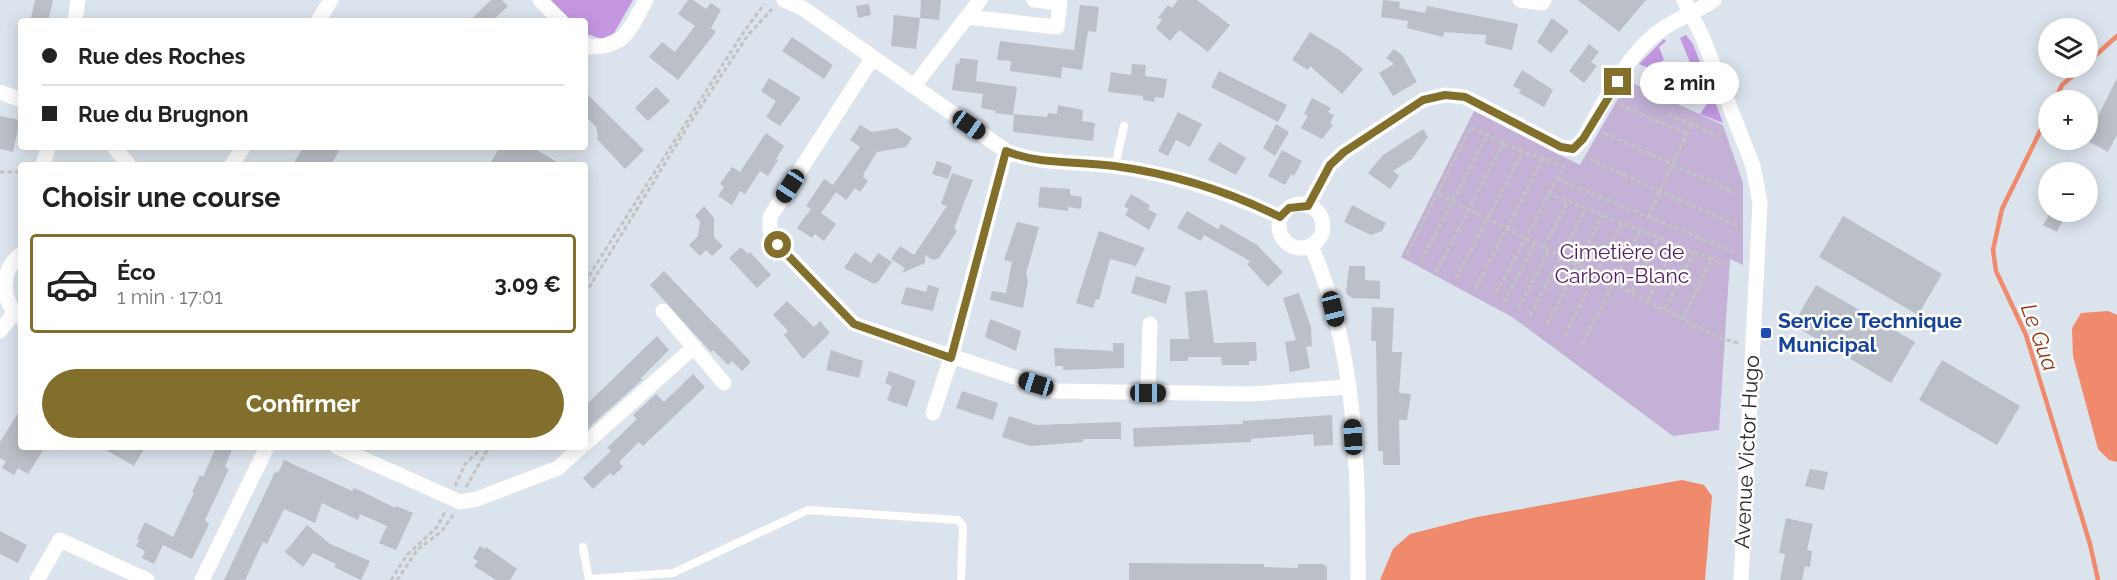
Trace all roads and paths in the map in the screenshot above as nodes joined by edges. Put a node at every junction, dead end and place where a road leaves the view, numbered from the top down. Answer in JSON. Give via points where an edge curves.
{"nodes":[{"id":1,"x":78,"y":0,"type":"edge"},
{"id":2,"x":331,"y":0,"type":"edge"},
{"id":3,"x":540,"y":0,"type":"edge"},
{"id":4,"x":646,"y":0,"type":"edge"},
{"id":5,"x":778,"y":0,"type":"edge"},
{"id":6,"x":784,"y":0,"type":"edge"},
{"id":7,"x":980,"y":0,"type":"edge"},
{"id":8,"x":1034,"y":0,"type":"edge"},
{"id":9,"x":1520,"y":0,"type":"edge"},
{"id":10,"x":1544,"y":0,"type":"edge"},
{"id":11,"x":1714,"y":0,"type":"edge"},
{"id":12,"x":764,"y":4,"type":"dead end"},
{"id":13,"x":1688,"y":6,"type":"edge"},
{"id":14,"x":967,"y":17,"type":"junction"},
{"id":15,"x":75,"y":18,"type":"edge"},
{"id":16,"x":320,"y":18,"type":"edge"},
{"id":17,"x":558,"y":18,"type":"edge"},
{"id":18,"x":588,"y":47,"type":"edge"},
{"id":19,"x":873,"y":57,"type":"junction"},
{"id":20,"x":914,"y":86,"type":"junction"},
{"id":21,"x":0,"y":92,"type":"edge"},
{"id":22,"x":18,"y":99,"type":"edge"},
{"id":23,"x":1620,"y":105,"type":"dead end"},
{"id":24,"x":1668,"y":114,"type":"dead end"},
{"id":25,"x":1694,"y":118,"type":"dead end"},
{"id":26,"x":1691,"y":124,"type":"junction"},
{"id":27,"x":1124,"y":126,"type":"dead end"},
{"id":28,"x":1488,"y":134,"type":"junction"},
{"id":29,"x":1604,"y":134,"type":"dead end"},
{"id":30,"x":1687,"y":134,"type":"junction"},
{"id":31,"x":1723,"y":138,"type":"dead end"},
{"id":32,"x":1504,"y":142,"type":"junction"},
{"id":33,"x":116,"y":150,"type":"edge"},
{"id":34,"x":1006,"y":151,"type":"junction"},
{"id":35,"x":1523,"y":152,"type":"junction"},
{"id":36,"x":1543,"y":159,"type":"junction"},
{"id":37,"x":1589,"y":159,"type":"dead end"},
{"id":38,"x":126,"y":162,"type":"edge"},
{"id":39,"x":1673,"y":164,"type":"junction"},
{"id":40,"x":1115,"y":166,"type":"junction"},
{"id":41,"x":0,"y":172,"type":"edge"},
{"id":42,"x":18,"y":172,"type":"edge"},
{"id":43,"x":1557,"y":179,"type":"junction"},
{"id":44,"x":1660,"y":191,"type":"junction"},
{"id":45,"x":1548,"y":193,"type":"junction"},
{"id":46,"x":1737,"y":193,"type":"dead end"},
{"id":47,"x":1439,"y":194,"type":"junction"},
{"id":48,"x":1452,"y":200,"type":"junction"},
{"id":49,"x":1568,"y":201,"type":"junction"},
{"id":50,"x":1308,"y":206,"type":"junction"},
{"id":51,"x":1586,"y":208,"type":"junction"},
{"id":52,"x":1469,"y":210,"type":"junction"},
{"id":53,"x":1604,"y":215,"type":"junction"},
{"id":54,"x":1280,"y":217,"type":"junction"},
{"id":55,"x":1648,"y":217,"type":"junction"},
{"id":56,"x":1489,"y":220,"type":"junction"},
{"id":57,"x":1622,"y":222,"type":"junction"},
{"id":58,"x":1738,"y":226,"type":"dead end"},
{"id":59,"x":1506,"y":229,"type":"junction"},
{"id":60,"x":1641,"y":229,"type":"junction"},
{"id":61,"x":1659,"y":236,"type":"junction"},
{"id":62,"x":1525,"y":238,"type":"junction"},
{"id":63,"x":1535,"y":243,"type":"junction"},
{"id":64,"x":1676,"y":243,"type":"junction"},
{"id":65,"x":1311,"y":246,"type":"junction"},
{"id":66,"x":1546,"y":249,"type":"junction"},
{"id":67,"x":1695,"y":250,"type":"junction"},
{"id":68,"x":1736,"y":253,"type":"dead end"},
{"id":69,"x":1407,"y":254,"type":"dead end"},
{"id":70,"x":1560,"y":256,"type":"junction"},
{"id":71,"x":18,"y":257,"type":"edge"},
{"id":72,"x":1712,"y":257,"type":"junction"},
{"id":73,"x":1421,"y":261,"type":"dead end"},
{"id":74,"x":1723,"y":264,"type":"dead end"},
{"id":75,"x":1578,"y":265,"type":"junction"},
{"id":76,"x":1436,"y":272,"type":"dead end"},
{"id":77,"x":1596,"y":274,"type":"junction"},
{"id":78,"x":588,"y":277,"type":"edge"},
{"id":79,"x":1456,"y":278,"type":"dead end"},
{"id":80,"x":1,"y":282,"type":"edge"},
{"id":81,"x":1614,"y":283,"type":"junction"},
{"id":82,"x":588,"y":289,"type":"edge"},
{"id":83,"x":1475,"y":289,"type":"dead end"},
{"id":84,"x":1632,"y":292,"type":"junction"},
{"id":85,"x":1495,"y":297,"type":"dead end"},
{"id":86,"x":1648,"y":301,"type":"junction"},
{"id":87,"x":1504,"y":302,"type":"dead end"},
{"id":88,"x":1518,"y":309,"type":"dead end"},
{"id":89,"x":1665,"y":309,"type":"junction"},
{"id":90,"x":663,"y":311,"type":"dead end"},
{"id":91,"x":17,"y":315,"type":"edge"},
{"id":92,"x":1530,"y":316,"type":"dead end"},
{"id":93,"x":1683,"y":319,"type":"junction"},
{"id":94,"x":1150,"y":324,"type":"dead end"},
{"id":95,"x":1547,"y":324,"type":"dead end"},
{"id":96,"x":0,"y":331,"type":"edge"},
{"id":97,"x":1565,"y":335,"type":"dead end"},
{"id":98,"x":1583,"y":343,"type":"dead end"},
{"id":99,"x":1753,"y":346,"type":"junction"},
{"id":100,"x":694,"y":347,"type":"junction"},
{"id":101,"x":951,"y":358,"type":"junction"},
{"id":102,"x":724,"y":383,"type":"dead end"},
{"id":103,"x":1347,"y":387,"type":"junction"},
{"id":104,"x":1148,"y":393,"type":"junction"},
{"id":105,"x":933,"y":414,"type":"dead end"},
{"id":106,"x":588,"y":441,"type":"edge"},
{"id":107,"x":266,"y":450,"type":"edge"},
{"id":108,"x":345,"y":450,"type":"edge"},
{"id":109,"x":480,"y":450,"type":"edge"},
{"id":110,"x":487,"y":450,"type":"edge"},
{"id":111,"x":578,"y":450,"type":"edge"},
{"id":112,"x":454,"y":500,"type":"junction"},
{"id":113,"x":583,"y":547,"type":"dead end"},
{"id":114,"x":37,"y":580,"type":"edge"},
{"id":115,"x":147,"y":580,"type":"edge"},
{"id":116,"x":202,"y":580,"type":"edge"},
{"id":117,"x":391,"y":580,"type":"edge"},
{"id":118,"x":397,"y":580,"type":"edge"},
{"id":119,"x":589,"y":580,"type":"edge"},
{"id":120,"x":961,"y":580,"type":"edge"},
{"id":121,"x":1358,"y":580,"type":"edge"},
{"id":122,"x":1741,"y":580,"type":"edge"}],
"edges":[{"from":1,"to":15,"type":"street"},
{"from":2,"to":16,"type":"street"},
{"from":3,"to":17,"type":"street"},
{"from":4,"to":18,"type":"street","via":[[625,37],[609,47]]},
{"from":5,"to":82,"type":"path","via":[[748,35],[686,129]]},
{"from":6,"to":19,"type":"street","via":[[804,9]]},
{"from":7,"to":14,"type":"street"},
{"from":8,"to":14,"type":"street","via":[[1060,3],[1057,27]]},
{"from":9,"to":10,"type":"street"},
{"from":11,"to":13,"type":"street"},
{"from":12,"to":78,"type":"path"},
{"from":13,"to":50,"type":"street","via":[[1647,41],[1573,149],[1561,147],[1465,97],[1445,95],[1423,100],[1344,152],[1330,165]]},
{"from":13,"to":99,"type":"street","name":"Avenue Victor Hugo","via":[[1754,166],[1760,203]]},
{"from":14,"to":20,"type":"street"},
{"from":19,"to":20,"type":"street"},
{"from":19,"to":101,"type":"street","via":[[770,217],[770,231],[778,245],[854,324]]},
{"from":20,"to":34,"type":"street"},
{"from":21,"to":22,"type":"street"},
{"from":23,"to":30,"type":"path"},
{"from":24,"to":26,"type":"path"},
{"from":25,"to":26,"type":"path"},
{"from":26,"to":30,"type":"path"},
{"from":26,"to":31,"type":"path"},
{"from":27,"to":40,"type":"lane"},
{"from":28,"to":32,"type":"path"},
{"from":28,"to":47,"type":"path","via":[[1471,127]]},
{"from":28,"to":48,"type":"path"},
{"from":29,"to":39,"type":"path"},
{"from":30,"to":39,"type":"path"},
{"from":32,"to":35,"type":"path"},
{"from":32,"to":52,"type":"path"},
{"from":33,"to":38,"type":"street"},
{"from":34,"to":40,"type":"street","via":[[1023,158]]},
{"from":34,"to":101,"type":"street"},
{"from":35,"to":36,"type":"path"},
{"from":35,"to":56,"type":"path"},
{"from":36,"to":43,"type":"path","via":[[1564,166]]},
{"from":36,"to":59,"type":"path"},
{"from":37,"to":44,"type":"path"},
{"from":39,"to":44,"type":"path"},
{"from":39,"to":46,"type":"path"},
{"from":40,"to":54,"type":"street","via":[[1187,180],[1243,199]]},
{"from":41,"to":42,"type":"path"},
{"from":43,"to":45,"type":"path"},
{"from":43,"to":55,"type":"path"},
{"from":44,"to":55,"type":"path"},
{"from":44,"to":58,"type":"path"},
{"from":45,"to":49,"type":"path"},
{"from":45,"to":62,"type":"path"},
{"from":47,"to":48,"type":"path"},
{"from":47,"to":69,"type":"path"},
{"from":48,"to":52,"type":"path"},
{"from":48,"to":73,"type":"path"},
{"from":49,"to":51,"type":"path"},
{"from":49,"to":66,"type":"path"},
{"from":50,"to":54,"type":"street","via":[[1289,208]]},
{"from":50,"to":65,"type":"street","via":[[1319,215],[1323,229]]},
{"from":51,"to":53,"type":"path"},
{"from":51,"to":70,"type":"path"},
{"from":52,"to":56,"type":"path"},
{"from":52,"to":76,"type":"path"},
{"from":53,"to":57,"type":"path"},
{"from":53,"to":75,"type":"path"},
{"from":54,"to":65,"type":"street","via":[[1279,231],[1286,243],[1298,248]]},
{"from":55,"to":68,"type":"path"},
{"from":56,"to":59,"type":"path"},
{"from":56,"to":79,"type":"path"},
{"from":57,"to":60,"type":"path"},
{"from":57,"to":77,"type":"path"},
{"from":59,"to":62,"type":"path"},
{"from":59,"to":83,"type":"path"},
{"from":60,"to":61,"type":"path"},
{"from":60,"to":81,"type":"path"},
{"from":61,"to":64,"type":"path"},
{"from":61,"to":84,"type":"path"},
{"from":62,"to":63,"type":"path"},
{"from":62,"to":85,"type":"path"},
{"from":63,"to":66,"type":"path"},
{"from":63,"to":87,"type":"path"},
{"from":64,"to":67,"type":"path"},
{"from":64,"to":86,"type":"path"},
{"from":65,"to":103,"type":"street","via":[[1336,320]]},
{"from":66,"to":70,"type":"path"},
{"from":66,"to":88,"type":"path"},
{"from":67,"to":72,"type":"path"},
{"from":67,"to":89,"type":"path"},
{"from":70,"to":75,"type":"path"},
{"from":70,"to":92,"type":"path"},
{"from":71,"to":80,"type":"street","via":[[6,269]]},
{"from":72,"to":74,"type":"path"},
{"from":72,"to":93,"type":"path"},
{"from":75,"to":77,"type":"path"},
{"from":75,"to":95,"type":"path"},
{"from":77,"to":81,"type":"path"},
{"from":77,"to":97,"type":"path"},
{"from":80,"to":91,"type":"street","via":[[7,304]]},
{"from":81,"to":84,"type":"path"},
{"from":81,"to":98,"type":"path"},
{"from":84,"to":86,"type":"path"},
{"from":86,"to":89,"type":"path"},
{"from":89,"to":93,"type":"path"},
{"from":90,"to":100,"type":"street"},
{"from":91,"to":96,"type":"street"},
{"from":93,"to":99,"type":"path","via":[[1727,341]]},
{"from":94,"to":104,"type":"street"},
{"from":99,"to":122,"type":"street","name":"Avenue Victor Hugo"},
{"from":100,"to":102,"type":"street"},
{"from":100,"to":106,"type":"street"},
{"from":101,"to":104,"type":"street","via":[[1057,391]]},
{"from":101,"to":105,"type":"street"},
{"from":103,"to":104,"type":"street","via":[[1250,394]]},
{"from":103,"to":121,"type":"street","via":[[1358,504]]},
{"from":107,"to":116,"type":"street"},
{"from":108,"to":112,"type":"street"},
{"from":109,"to":112,"type":"path","via":[[465,464]]},
{"from":110,"to":112,"type":"path"},
{"from":111,"to":112,"type":"street","via":[[558,468],[477,499]]},
{"from":112,"to":117,"type":"path","via":[[437,527],[406,555]]},
{"from":112,"to":118,"type":"path","via":[[441,532],[418,549]]},
{"from":113,"to":119,"type":"lane"},
{"from":114,"to":115,"type":"street","via":[[60,540]]},
{"from":119,"to":120,"type":"lane","via":[[673,573],[808,510],[958,520],[963,526]]}]}
